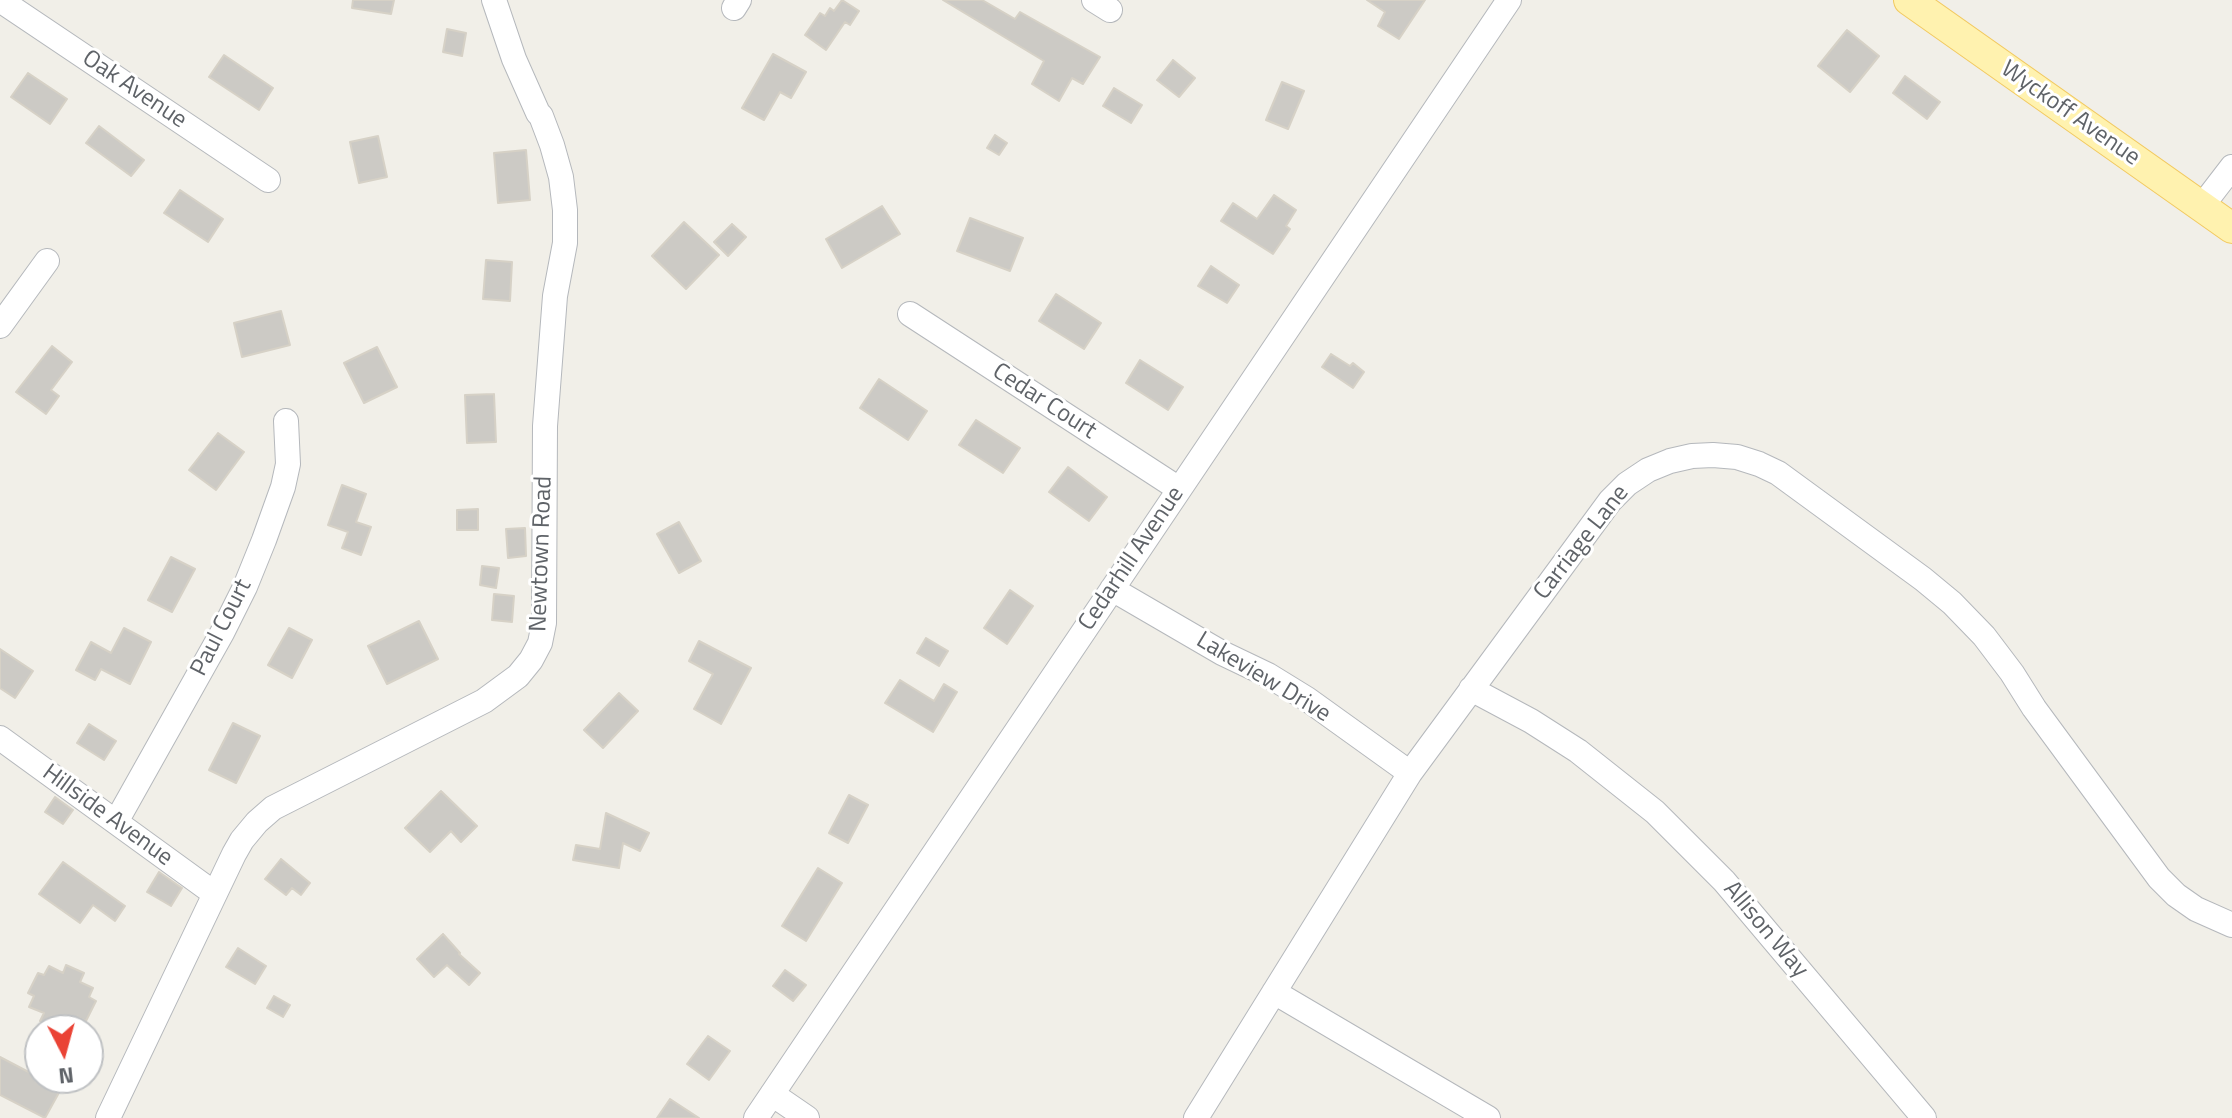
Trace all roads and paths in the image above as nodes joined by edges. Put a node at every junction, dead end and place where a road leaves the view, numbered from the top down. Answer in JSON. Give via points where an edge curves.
{"nodes":[{"id":1,"x":0,"y":0,"type":"edge"},
{"id":2,"x":494,"y":0,"type":"edge"},
{"id":3,"x":1509,"y":0,"type":"edge"},
{"id":4,"x":1909,"y":0,"type":"edge"},
{"id":5,"x":2232,"y":167,"type":"edge"},
{"id":6,"x":268,"y":180,"type":"dead end"},
{"id":7,"x":2202,"y":206,"type":"junction"},
{"id":8,"x":2232,"y":228,"type":"edge"},
{"id":9,"x":47,"y":261,"type":"dead end"},
{"id":10,"x":910,"y":314,"type":"dead end"},
{"id":11,"x":0,"y":326,"type":"edge"},
{"id":12,"x":286,"y":421,"type":"dead end"},
{"id":13,"x":1179,"y":489,"type":"junction"},
{"id":14,"x":1112,"y":589,"type":"junction"},
{"id":15,"x":1471,"y":689,"type":"junction"},
{"id":16,"x":0,"y":738,"type":"edge"},
{"id":17,"x":1410,"y":773,"type":"junction"},
{"id":18,"x":116,"y":822,"type":"junction"},
{"id":19,"x":215,"y":894,"type":"junction"},
{"id":20,"x":2232,"y":925,"type":"edge"},
{"id":21,"x":1274,"y":992,"type":"junction"},
{"id":22,"x":772,"y":1094,"type":"junction"},
{"id":23,"x":108,"y":1118,"type":"edge"},
{"id":24,"x":756,"y":1118,"type":"edge"},
{"id":25,"x":807,"y":1118,"type":"edge"},
{"id":26,"x":1196,"y":1118,"type":"edge"},
{"id":27,"x":1488,"y":1118,"type":"edge"},
{"id":28,"x":1924,"y":1118,"type":"edge"}],
"edges":[{"from":1,"to":6,"type":"street","name":"Oak Avenue"},
{"from":2,"to":19,"type":"street","name":"Newtown Road","via":[[552,145],[565,210],[545,426],[540,643],[518,676],[484,701],[273,808],[242,840]]},
{"from":3,"to":13,"type":"street","name":"Cedarhill Avenue"},
{"from":4,"to":7,"type":"main road","name":"Wyckoff Avenue"},
{"from":5,"to":7,"type":"street"},
{"from":7,"to":8,"type":"main road","name":"Wyckoff Avenue"},
{"from":9,"to":11,"type":"street"},
{"from":10,"to":13,"type":"street","name":"Cedar Court"},
{"from":12,"to":18,"type":"street","name":"Paul Court","via":[[283,487],[245,587]]},
{"from":13,"to":14,"type":"street","name":"Cedarhill Avenue"},
{"from":14,"to":17,"type":"street","name":"Lakeview Drive","via":[[1307,699]]},
{"from":14,"to":22,"type":"street","name":"Cedarhill Avenue"},
{"from":15,"to":17,"type":"street","name":"Carriage Lane"},
{"from":15,"to":20,"type":"street","name":"Carriage Lane","via":[[1627,484],[1670,461],[1737,457],[1795,484],[1952,603],[2012,673],[2159,878],[2196,909]]},
{"from":15,"to":28,"type":"street","name":"Allison Way","via":[[1588,759],[1655,812],[1705,861]]},
{"from":16,"to":18,"type":"street","name":"Hillside Avenue"},
{"from":17,"to":21,"type":"street","name":"Carriage Lane"},
{"from":18,"to":19,"type":"street","name":"Hillside Avenue"},
{"from":19,"to":23,"type":"street","name":"Newtown Road"},
{"from":21,"to":26,"type":"street","name":"Carriage Lane"},
{"from":21,"to":27,"type":"street"},
{"from":22,"to":24,"type":"street","name":"Cedarhill Avenue"},
{"from":22,"to":25,"type":"street"}]}
